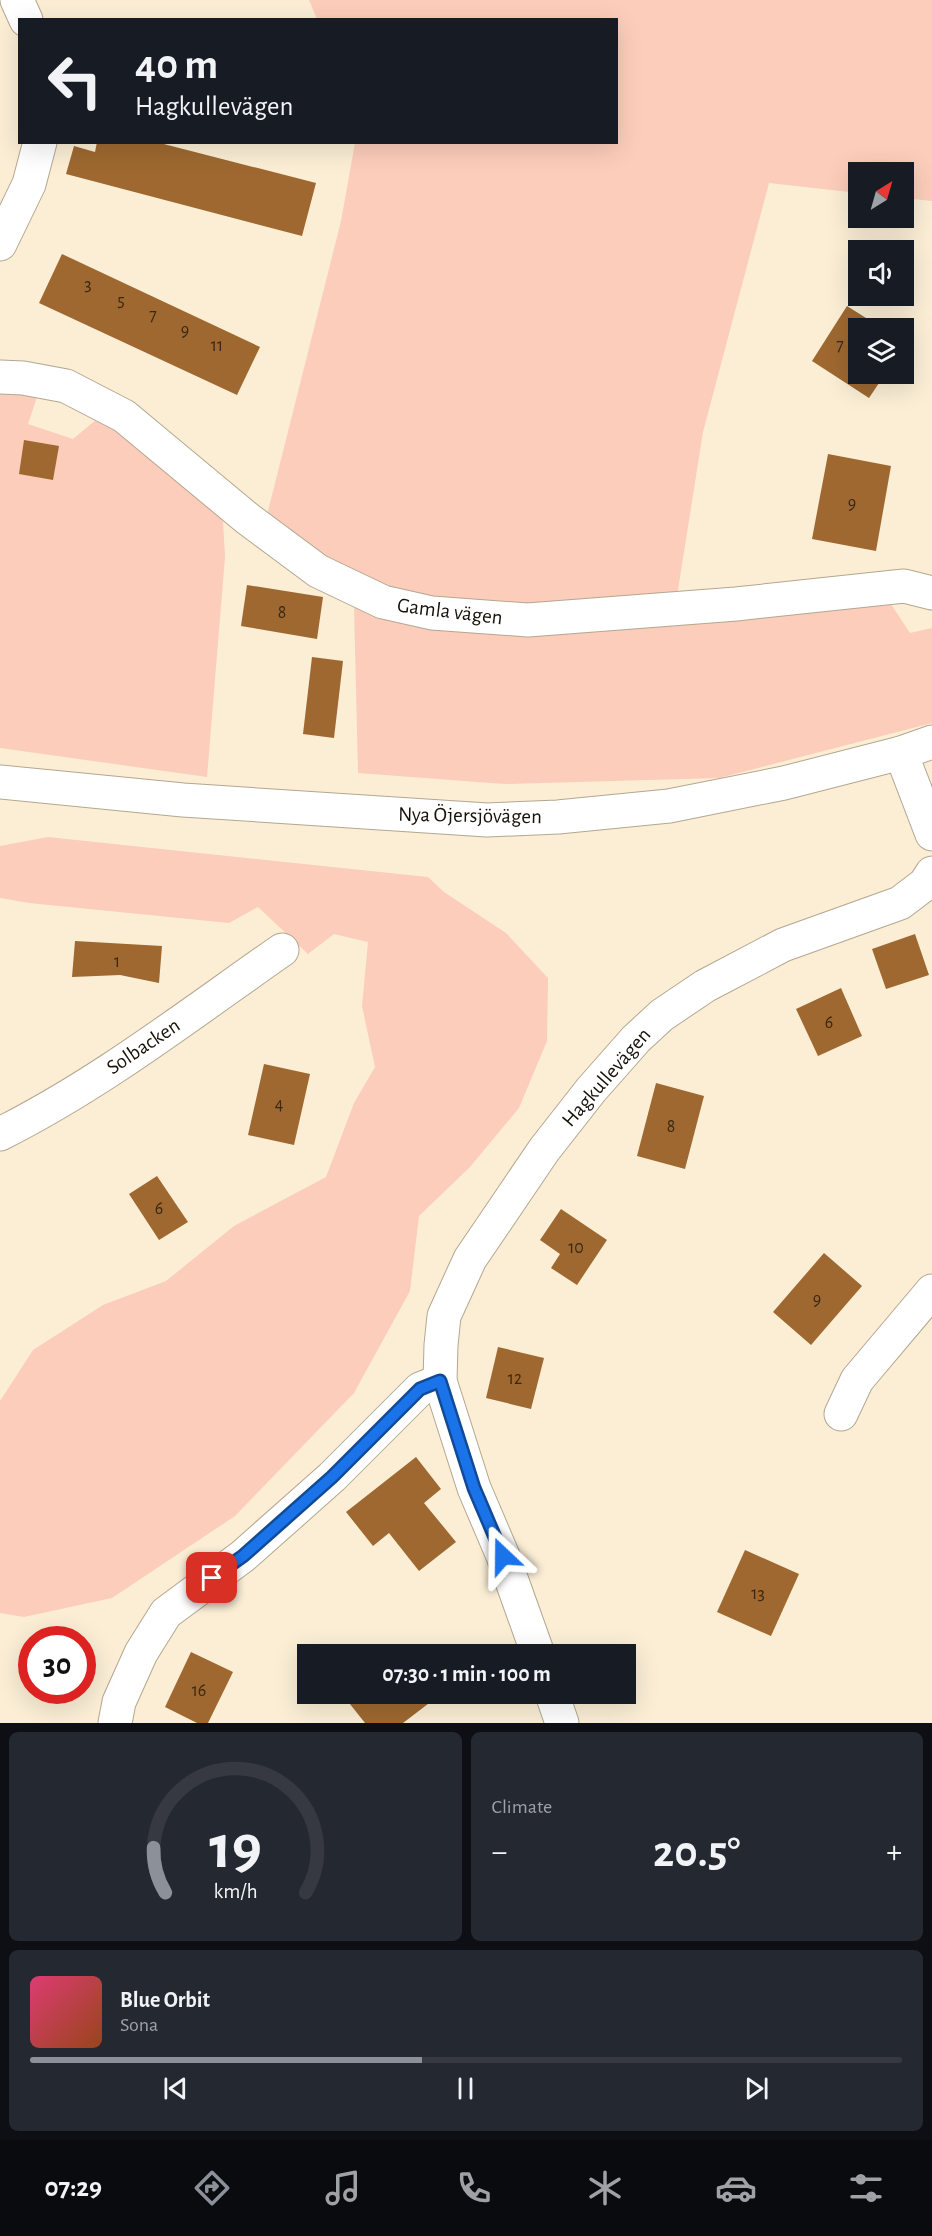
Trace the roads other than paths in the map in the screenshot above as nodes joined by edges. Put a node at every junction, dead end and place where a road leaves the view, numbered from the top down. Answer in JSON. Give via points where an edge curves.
{"nodes":[{"id":1,"x":17,"y":0,"type":"edge"},
{"id":2,"x":25,"y":18,"type":"edge"},
{"id":3,"x":39,"y":144,"type":"edge"},
{"id":4,"x":0,"y":244,"type":"edge"},
{"id":5,"x":0,"y":377,"type":"edge"},
{"id":6,"x":932,"y":593,"type":"edge"},
{"id":7,"x":932,"y":742,"type":"edge"},
{"id":8,"x":901,"y":753,"type":"junction"},
{"id":9,"x":0,"y":782,"type":"edge"},
{"id":10,"x":932,"y":834,"type":"edge"},
{"id":11,"x":932,"y":873,"type":"edge"},
{"id":12,"x":282,"y":950,"type":"dead end"},
{"id":13,"x":0,"y":1134,"type":"edge"},
{"id":14,"x":932,"y":1291,"type":"edge"},
{"id":15,"x":440,"y":1381,"type":"junction"},
{"id":16,"x":841,"y":1414,"type":"dead end"},
{"id":17,"x":534,"y":1644,"type":"edge"},
{"id":18,"x":555,"y":1704,"type":"edge"},
{"id":19,"x":115,"y":1723,"type":"edge"},
{"id":20,"x":562,"y":1723,"type":"edge"}],
"edges":[{"from":1,"to":2,"type":"street"},
{"from":3,"to":4,"type":"street","via":[[29,184]]},
{"from":5,"to":6,"type":"street","name":"Gamla vägen","via":[[66,386],[124,416],[248,519],[318,571],[383,602],[432,613],[528,620],[904,586]]},
{"from":7,"to":8,"type":"street","name":"Nya Öjersjövägen"},
{"from":8,"to":9,"type":"street","name":"Nya Öjersjövägen","via":[[784,783],[669,806],[487,820],[183,800]]},
{"from":8,"to":10,"type":"street"},
{"from":11,"to":15,"type":"street","name":"Hagkullevägen","via":[[925,884],[900,903],[783,945],[705,986],[662,1015],[636,1039],[544,1150],[470,1259],[444,1316]]},
{"from":12,"to":13,"type":"street","name":"Solbacken","via":[[128,1058]]},
{"from":14,"to":16,"type":"street","via":[[857,1380]]},
{"from":15,"to":17,"type":"street","name":"Hagkullevägen","via":[[474,1488]]},
{"from":15,"to":19,"type":"street","via":[[420,1389],[332,1477],[252,1548],[166,1613],[141,1653],[119,1702]]},
{"from":18,"to":20,"type":"street"}]}
